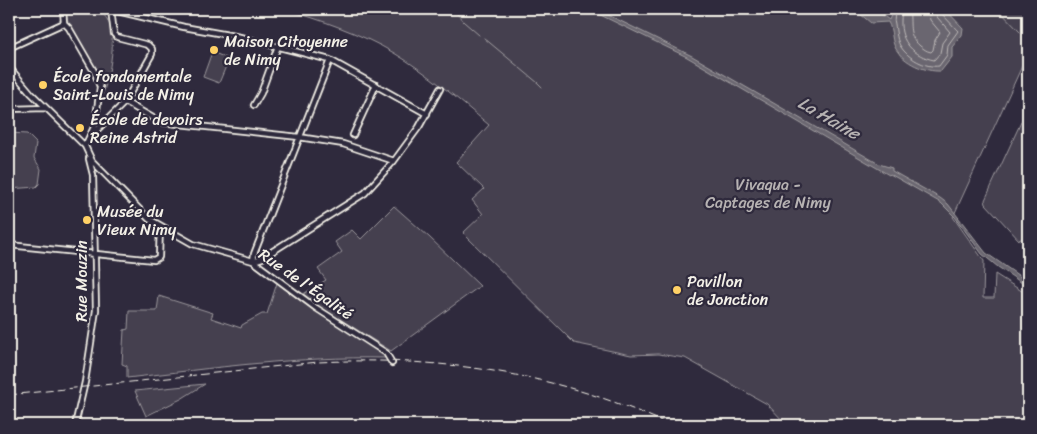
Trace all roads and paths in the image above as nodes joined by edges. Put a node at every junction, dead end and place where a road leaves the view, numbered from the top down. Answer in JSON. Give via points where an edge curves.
{"nodes":[{"id":1,"x":63,"y":9,"type":"edge"},
{"id":2,"x":110,"y":9,"type":"edge"},
{"id":3,"x":64,"y":23,"type":"junction"},
{"id":4,"x":278,"y":46,"type":"junction"},
{"id":5,"x":9,"y":48,"type":"edge"},
{"id":6,"x":330,"y":60,"type":"junction"},
{"id":7,"x":9,"y":67,"type":"edge"},
{"id":8,"x":376,"y":85,"type":"junction"},
{"id":9,"x":440,"y":89,"type":"dead end"},
{"id":10,"x":125,"y":102,"type":"junction"},
{"id":11,"x":254,"y":105,"type":"dead end"},
{"id":12,"x":46,"y":108,"type":"junction"},
{"id":13,"x":9,"y":109,"type":"edge"},
{"id":14,"x":427,"y":114,"type":"junction"},
{"id":15,"x":353,"y":135,"type":"dead end"},
{"id":16,"x":90,"y":137,"type":"junction"},
{"id":17,"x":299,"y":137,"type":"junction"},
{"id":18,"x":85,"y":146,"type":"junction"},
{"id":19,"x":394,"y":161,"type":"junction"},
{"id":20,"x":160,"y":226,"type":"junction"},
{"id":21,"x":9,"y":246,"type":"edge"},
{"id":22,"x":95,"y":253,"type":"junction"},
{"id":23,"x":253,"y":260,"type":"junction"},
{"id":24,"x":392,"y":363,"type":"dead end"},
{"id":25,"x":75,"y":425,"type":"edge"}],
"edges":[{"from":1,"to":3,"type":"street"},
{"from":2,"to":4,"type":"street"},
{"from":2,"to":10,"type":"street","via":[[117,37],[148,45],[152,51]]},
{"from":3,"to":5,"type":"street"},
{"from":3,"to":16,"type":"street","via":[[95,73],[100,87]]},
{"from":4,"to":6,"type":"street"},
{"from":4,"to":11,"type":"street"},
{"from":6,"to":8,"type":"street"},
{"from":6,"to":17,"type":"street"},
{"from":7,"to":12,"type":"street","name":"Rue de l'Égalité"},
{"from":8,"to":14,"type":"street"},
{"from":8,"to":15,"type":"street"},
{"from":9,"to":14,"type":"street"},
{"from":10,"to":16,"type":"street"},
{"from":10,"to":17,"type":"street","via":[[160,122]]},
{"from":12,"to":13,"type":"street"},
{"from":12,"to":18,"type":"street","name":"Rue de l'Égalité"},
{"from":14,"to":19,"type":"street"},
{"from":16,"to":18,"type":"street"},
{"from":17,"to":19,"type":"street","via":[[349,145]]},
{"from":17,"to":23,"type":"street"},
{"from":18,"to":20,"type":"street","name":"Rue de l'Égalité","via":[[92,161],[137,208]]},
{"from":18,"to":22,"type":"street","name":"Rue Mouzin","via":[[93,175]]},
{"from":19,"to":23,"type":"street","via":[[365,193],[262,258]]},
{"from":20,"to":22,"type":"street","via":[[156,259]]},
{"from":20,"to":23,"type":"street","name":"Rue de l'Égalité","via":[[193,244]]},
{"from":21,"to":22,"type":"street"},
{"from":22,"to":25,"type":"street","name":"Rue Mouzin","via":[[96,310]]},
{"from":23,"to":24,"type":"street","name":"Rue de l'Égalité","via":[[316,308],[386,353]]}]}
